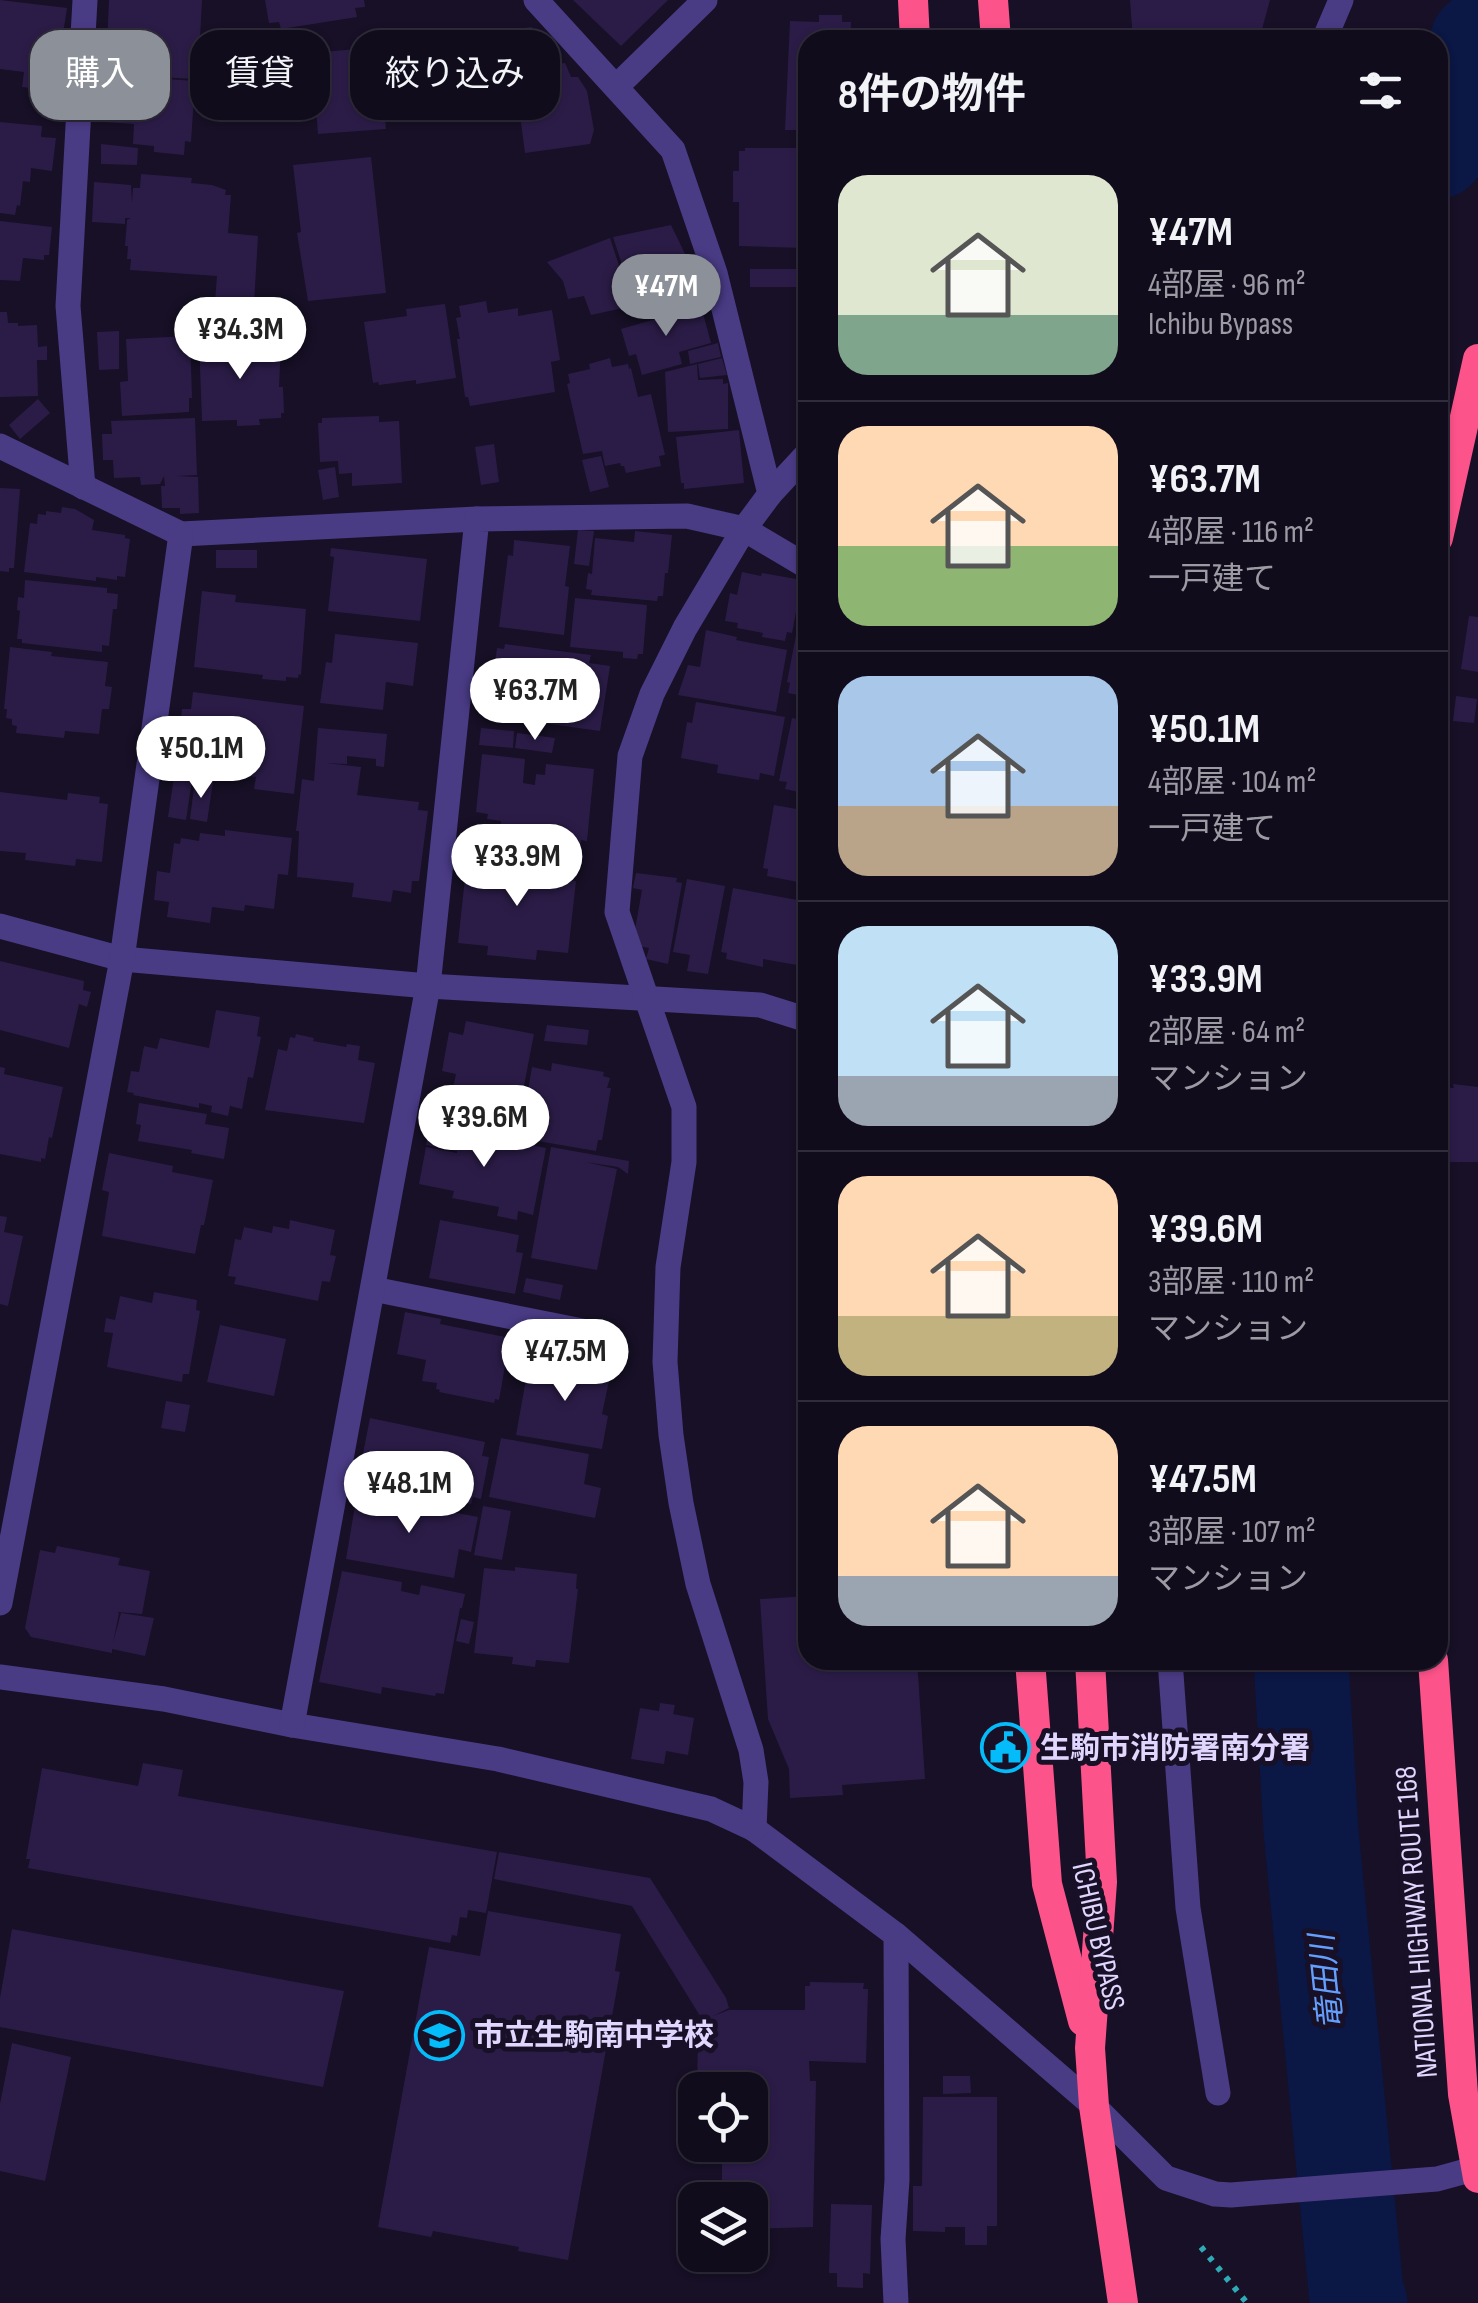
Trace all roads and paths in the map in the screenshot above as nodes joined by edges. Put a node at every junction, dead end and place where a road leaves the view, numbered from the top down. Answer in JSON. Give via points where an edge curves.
{"nodes":[{"id":1,"x":85,"y":0,"type":"edge"},
{"id":2,"x":536,"y":0,"type":"edge"},
{"id":3,"x":705,"y":0,"type":"edge"},
{"id":4,"x":913,"y":0,"type":"edge"},
{"id":5,"x":993,"y":0,"type":"edge"},
{"id":6,"x":1341,"y":0,"type":"edge"},
{"id":7,"x":915,"y":30,"type":"edge"},
{"id":8,"x":995,"y":30,"type":"edge"},
{"id":9,"x":1328,"y":30,"type":"edge"},
{"id":10,"x":616,"y":88,"type":"junction"},
{"id":11,"x":1478,"y":359,"type":"edge"},
{"id":12,"x":0,"y":446,"type":"edge"},
{"id":13,"x":798,"y":464,"type":"edge"},
{"id":14,"x":84,"y":486,"type":"junction"},
{"id":15,"x":1448,"y":493,"type":"edge"},
{"id":16,"x":770,"y":494,"type":"junction"},
{"id":17,"x":477,"y":519,"type":"junction"},
{"id":18,"x":744,"y":529,"type":"junction"},
{"id":19,"x":181,"y":534,"type":"junction"},
{"id":20,"x":798,"y":562,"type":"edge"},
{"id":21,"x":0,"y":926,"type":"edge"},
{"id":22,"x":122,"y":958,"type":"junction"},
{"id":23,"x":428,"y":986,"type":"junction"},
{"id":24,"x":646,"y":999,"type":"junction"},
{"id":25,"x":798,"y":1017,"type":"edge"},
{"id":26,"x":373,"y":1288,"type":"junction"},
{"id":27,"x":587,"y":1332,"type":"dead end"},
{"id":28,"x":0,"y":1603,"type":"edge"},
{"id":29,"x":1031,"y":1670,"type":"edge"},
{"id":30,"x":1091,"y":1670,"type":"edge"},
{"id":31,"x":1171,"y":1670,"type":"edge"},
{"id":32,"x":1434,"y":1670,"type":"edge"},
{"id":33,"x":0,"y":1677,"type":"edge"},
{"id":34,"x":292,"y":1726,"type":"junction"},
{"id":35,"x":754,"y":1829,"type":"junction"},
{"id":36,"x":896,"y":1935,"type":"junction"},
{"id":37,"x":1090,"y":2048,"type":"junction"},
{"id":38,"x":1470,"y":2092,"type":"edge"},
{"id":39,"x":1218,"y":2093,"type":"dead end"},
{"id":40,"x":1094,"y":2106,"type":"junction"},
{"id":41,"x":1477,"y":2168,"type":"edge"},
{"id":42,"x":1478,"y":2178,"type":"edge"},
{"id":43,"x":1201,"y":2248,"type":"dead end"},
{"id":44,"x":896,"y":2303,"type":"edge"},
{"id":45,"x":1123,"y":2303,"type":"edge"},
{"id":46,"x":1247,"y":2303,"type":"edge"}],
"edges":[{"from":1,"to":14,"type":"street","via":[[68,306]]},
{"from":2,"to":10,"type":"street"},
{"from":3,"to":10,"type":"street"},
{"from":4,"to":7,"type":"highway"},
{"from":5,"to":8,"type":"highway"},
{"from":6,"to":9,"type":"street"},
{"from":10,"to":16,"type":"street","via":[[673,150],[716,272]]},
{"from":11,"to":15,"type":"highway"},
{"from":12,"to":14,"type":"street"},
{"from":13,"to":16,"type":"street"},
{"from":14,"to":19,"type":"street"},
{"from":16,"to":18,"type":"street"},
{"from":17,"to":18,"type":"street","via":[[687,516]]},
{"from":17,"to":19,"type":"street"},
{"from":17,"to":23,"type":"street"},
{"from":18,"to":20,"type":"street"},
{"from":18,"to":24,"type":"street","via":[[685,628],[630,756],[617,912]]},
{"from":19,"to":22,"type":"street"},
{"from":21,"to":22,"type":"street"},
{"from":22,"to":23,"type":"street"},
{"from":22,"to":28,"type":"street"},
{"from":23,"to":24,"type":"street"},
{"from":23,"to":26,"type":"street"},
{"from":24,"to":25,"type":"street","via":[[760,1005]]},
{"from":24,"to":35,"type":"street","via":[[684,1107],[684,1162],[668,1268],[671,1435],[698,1584],[751,1750]]},
{"from":26,"to":27,"type":"street"},
{"from":26,"to":34,"type":"street"},
{"from":29,"to":37,"type":"highway","name":"ICHIBU BYPASS","via":[[1047,1884]]},
{"from":30,"to":37,"type":"highway","name":"ICHIBU BYPASS","via":[[1102,1882]]},
{"from":31,"to":39,"type":"street","via":[[1188,1908]]},
{"from":32,"to":38,"type":"highway","name":"NATIONAL HIGHWAY ROUTE 168"},
{"from":33,"to":34,"type":"street","via":[[164,1699]]},
{"from":34,"to":35,"type":"street","via":[[498,1759],[711,1809]]},
{"from":35,"to":36,"type":"street"},
{"from":36,"to":40,"type":"street"},
{"from":36,"to":44,"type":"street"},
{"from":37,"to":40,"type":"highway","name":"ICHIBU BYPASS"},
{"from":38,"to":41,"type":"highway","name":"NATIONAL HIGHWAY ROUTE 168"},
{"from":40,"to":41,"type":"street","via":[[1166,2178],[1215,2194],[1437,2179]]},
{"from":40,"to":45,"type":"highway","name":"ICHIBU BYPASS"},
{"from":41,"to":42,"type":"highway","name":"NATIONAL HIGHWAY ROUTE 168"},
{"from":43,"to":46,"type":"path"}]}
